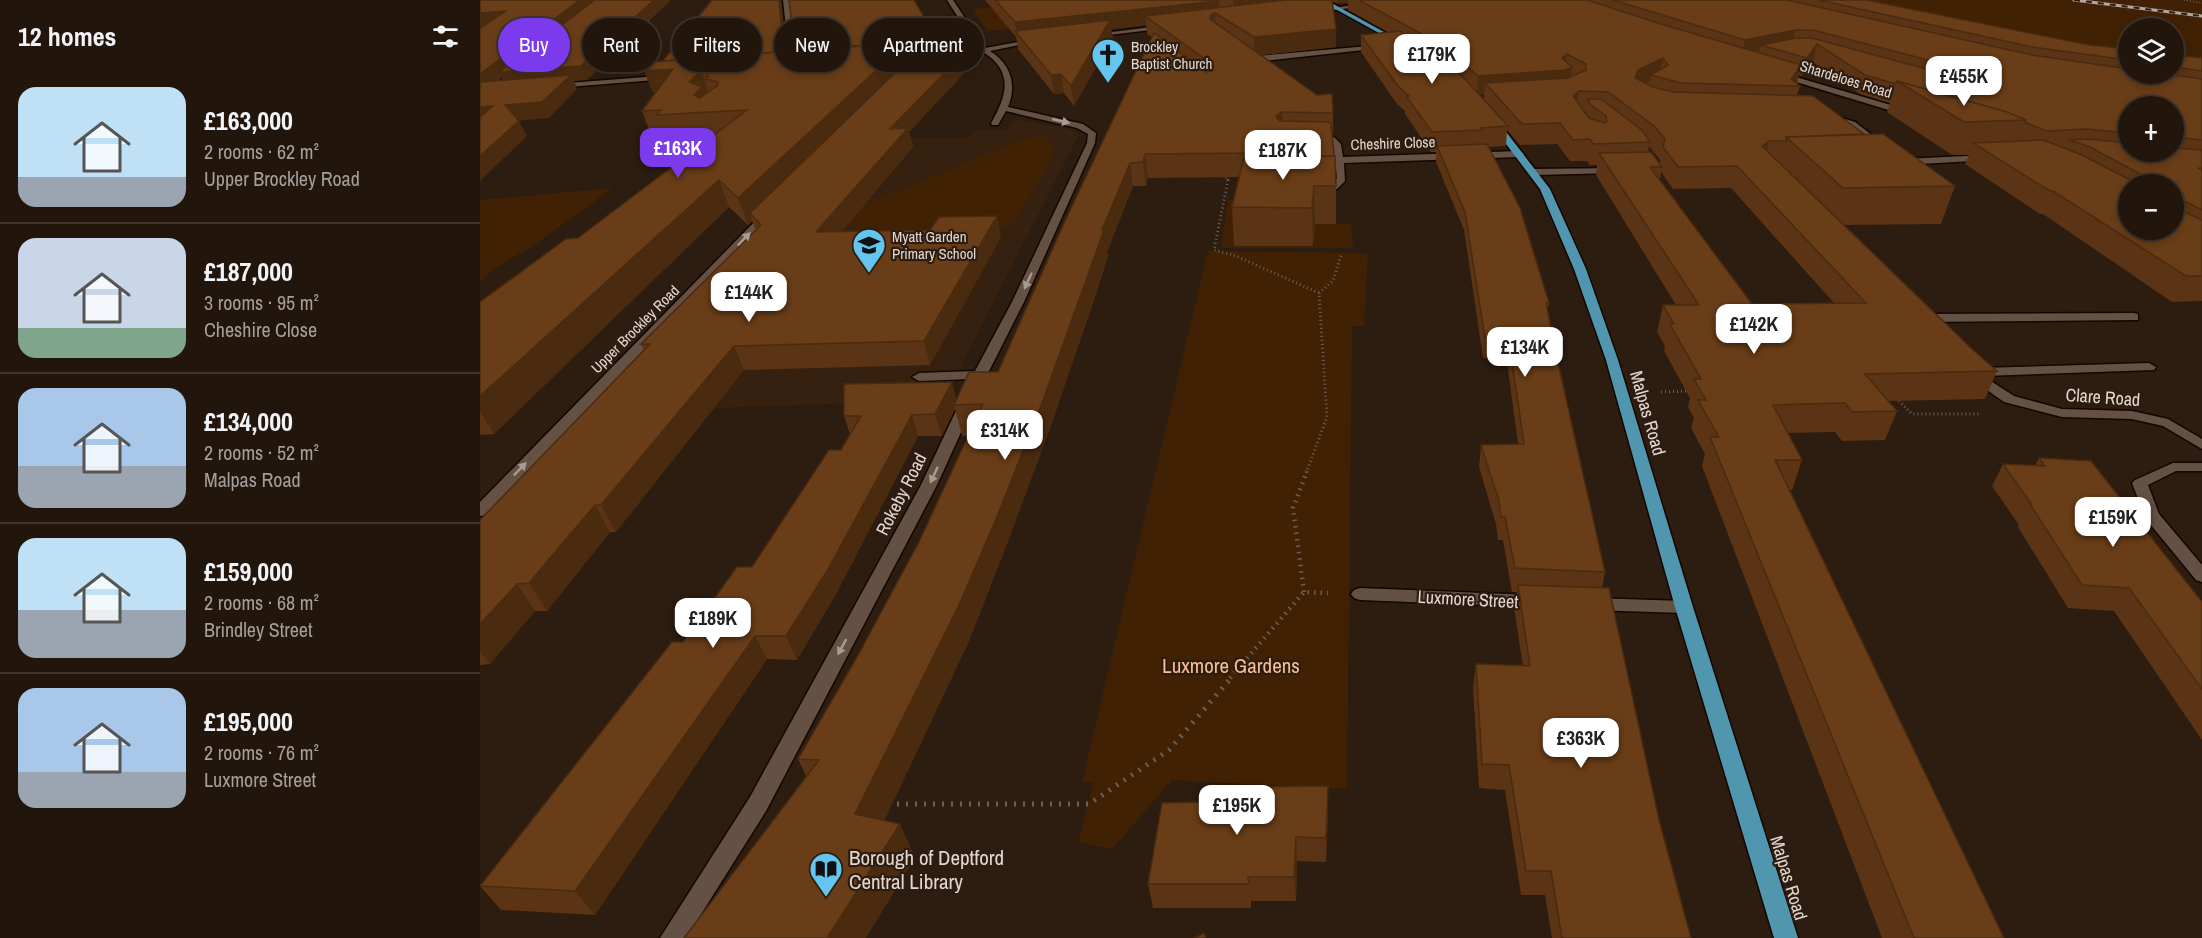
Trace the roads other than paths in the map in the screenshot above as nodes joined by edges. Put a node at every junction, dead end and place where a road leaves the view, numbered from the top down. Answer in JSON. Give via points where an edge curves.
{"nodes":[{"id":1,"x":786,"y":0,"type":"edge"},
{"id":2,"x":950,"y":0,"type":"edge"},
{"id":3,"x":1322,"y":0,"type":"edge"},
{"id":4,"x":1406,"y":0,"type":"edge"},
{"id":5,"x":1337,"y":8,"type":"junction"},
{"id":6,"x":1308,"y":11,"type":"edge"},
{"id":7,"x":788,"y":18,"type":"edge"},
{"id":8,"x":962,"y":18,"type":"edge"},
{"id":9,"x":1171,"y":26,"type":"edge"},
{"id":10,"x":1136,"y":30,"type":"junction"},
{"id":11,"x":1082,"y":36,"type":"edge"},
{"id":12,"x":1145,"y":38,"type":"dead end"},
{"id":13,"x":1047,"y":40,"type":"edge"},
{"id":14,"x":1408,"y":47,"type":"joint"},
{"id":15,"x":984,"y":49,"type":"edge"},
{"id":16,"x":984,"y":50,"type":"edge"},
{"id":17,"x":1244,"y":54,"type":"edge"},
{"id":18,"x":1775,"y":72,"type":"edge"},
{"id":19,"x":681,"y":76,"type":"edge"},
{"id":20,"x":549,"y":86,"type":"edge"},
{"id":21,"x":1004,"y":108,"type":"junction"},
{"id":22,"x":1817,"y":113,"type":"edge"},
{"id":23,"x":1488,"y":114,"type":"edge"},
{"id":24,"x":1921,"y":117,"type":"edge"},
{"id":25,"x":995,"y":123,"type":"dead end"},
{"id":26,"x":1302,"y":139,"type":"edge"},
{"id":27,"x":1889,"y":150,"type":"edge"},
{"id":28,"x":1520,"y":154,"type":"junction"},
{"id":29,"x":1998,"y":158,"type":"edge"},
{"id":30,"x":1340,"y":160,"type":"junction"},
{"id":31,"x":1900,"y":160,"type":"edge"},
{"id":32,"x":1628,"y":169,"type":"edge"},
{"id":33,"x":1533,"y":172,"type":"junction"},
{"id":34,"x":1302,"y":187,"type":"edge"},
{"id":35,"x":780,"y":202,"type":"edge"},
{"id":36,"x":2134,"y":317,"type":"dead end"},
{"id":37,"x":1929,"y":333,"type":"edge"},
{"id":38,"x":2149,"y":367,"type":"dead end"},
{"id":39,"x":980,"y":375,"type":"junction"},
{"id":40,"x":919,"y":376,"type":"dead end"},
{"id":41,"x":2202,"y":445,"type":"edge"},
{"id":42,"x":2202,"y":467,"type":"edge"},
{"id":43,"x":480,"y":512,"type":"edge"},
{"id":44,"x":2202,"y":576,"type":"edge"},
{"id":45,"x":1360,"y":594,"type":"road end"},
{"id":46,"x":1556,"y":602,"type":"edge"},
{"id":47,"x":1579,"y":603,"type":"edge"},
{"id":48,"x":1684,"y":607,"type":"junction"},
{"id":49,"x":672,"y":938,"type":"edge"},
{"id":50,"x":1786,"y":938,"type":"edge"}],
"edges":[{"from":1,"to":7,"type":"street"},
{"from":2,"to":8,"type":"street"},
{"from":3,"to":5,"type":"main road"},
{"from":4,"to":5,"type":"street"},
{"from":5,"to":6,"type":"street"},
{"from":5,"to":14,"type":"main road"},
{"from":9,"to":10,"type":"street"},
{"from":10,"to":11,"type":"street"},
{"from":10,"to":12,"type":"street"},
{"from":13,"to":15,"type":"street"},
{"from":14,"to":17,"type":"street","via":[[1253,60]]},
{"from":16,"to":21,"type":"street","via":[[1007,73],[1011,87]]},
{"from":18,"to":24,"type":"street","name":"Shardeloes Road"},
{"from":19,"to":20,"type":"street"},
{"from":21,"to":25,"type":"street"},
{"from":21,"to":39,"type":"street","name":"Rokeby Road","one_way":true,"via":[[1080,126],[1092,134],[1056,223]]},
{"from":22,"to":27,"type":"street","via":[[1852,124]]},
{"from":23,"to":28,"type":"main road","name":"Malpas Road"},
{"from":26,"to":30,"type":"street","name":"Cheshire Close","via":[[1331,140],[1337,144]]},
{"from":28,"to":30,"type":"street","name":"Cheshire Close"},
{"from":28,"to":33,"type":"main road","name":"Malpas Road"},
{"from":29,"to":31,"type":"street"},
{"from":30,"to":34,"type":"street","name":"Cheshire Close","via":[[1342,179],[1334,187]]},
{"from":32,"to":33,"type":"street"},
{"from":33,"to":48,"type":"main road","name":"Malpas Road","via":[[1549,198],[1587,289]]},
{"from":43,"to":35,"type":"street","name":"Upper Brockley Road","one_way":true},
{"from":36,"to":37,"type":"street","via":[[1916,313]]},
{"from":38,"to":41,"type":"street","name":"Clare Road","via":[[1967,372],[2009,399],[2062,413],[2132,415],[2168,423]]},
{"from":39,"to":40,"type":"street"},
{"from":39,"to":49,"type":"street","name":"Rokeby Road","one_way":true,"via":[[929,485],[758,804]]},
{"from":42,"to":44,"type":"street","via":[[2173,467],[2140,483],[2152,515]]},
{"from":45,"to":46,"type":"street","name":"Luxmore Street"},
{"from":47,"to":48,"type":"street"},
{"from":48,"to":50,"type":"main road","name":"Malpas Road"}]}
